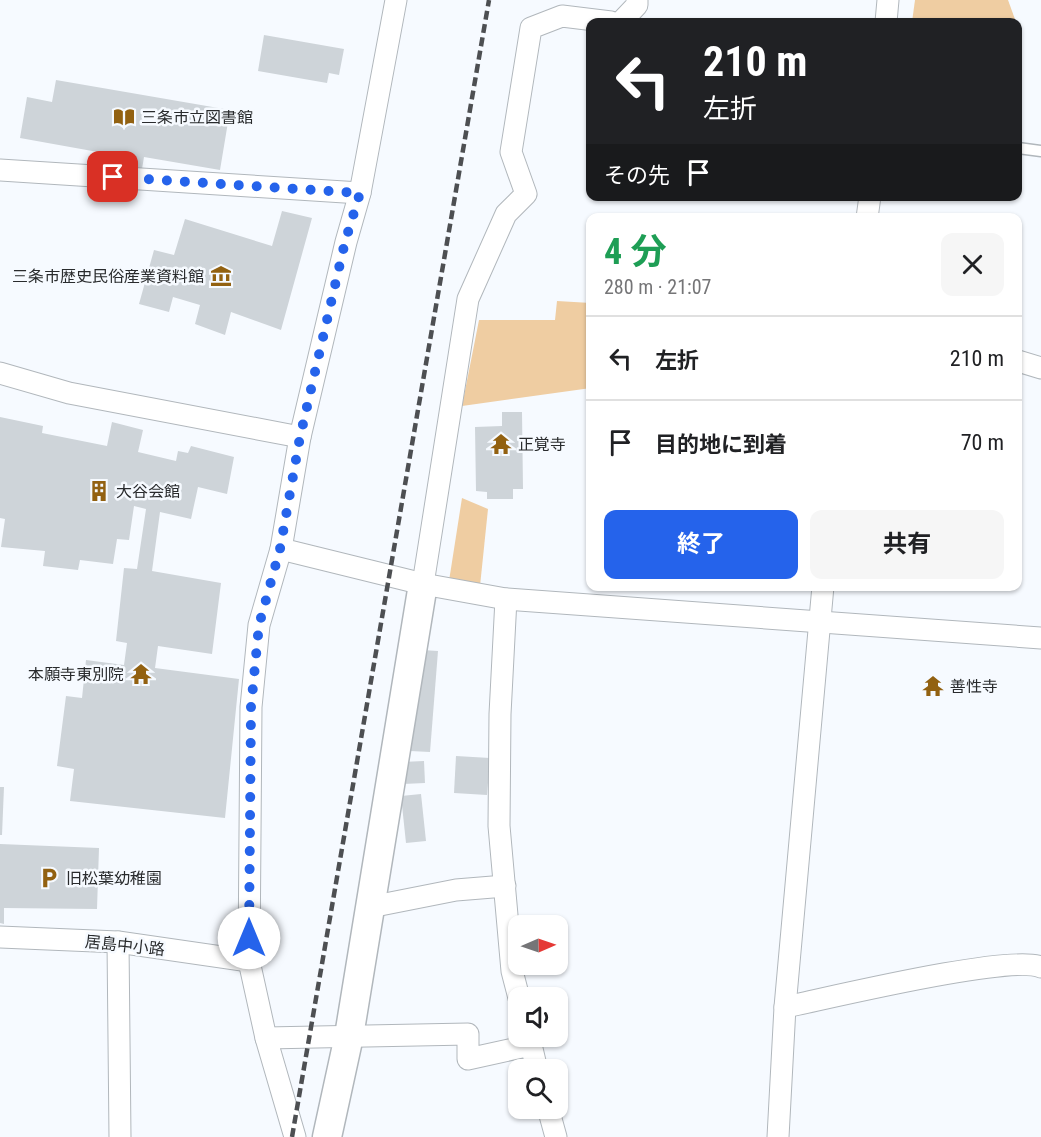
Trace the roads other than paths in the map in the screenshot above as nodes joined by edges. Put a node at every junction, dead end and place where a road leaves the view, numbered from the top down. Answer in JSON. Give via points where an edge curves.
{"nodes":[{"id":1,"x":396,"y":0,"type":"edge"},
{"id":2,"x":637,"y":0,"type":"edge"},
{"id":3,"x":888,"y":0,"type":"edge"},
{"id":4,"x":625,"y":18,"type":"edge"},
{"id":5,"x":886,"y":18,"type":"edge"},
{"id":6,"x":586,"y":19,"type":"edge"},
{"id":7,"x":1022,"y":149,"type":"edge"},
{"id":8,"x":1041,"y":151,"type":"edge"},
{"id":9,"x":0,"y":170,"type":"edge"},
{"id":10,"x":360,"y":193,"type":"junction"},
{"id":11,"x":1022,"y":362,"type":"edge"},
{"id":12,"x":1041,"y":368,"type":"edge"},
{"id":13,"x":0,"y":373,"type":"edge"},
{"id":14,"x":300,"y":437,"type":"junction"},
{"id":15,"x":280,"y":549,"type":"junction"},
{"id":16,"x":423,"y":584,"type":"junction"},
{"id":17,"x":822,"y":591,"type":"edge"},
{"id":18,"x":506,"y":599,"type":"junction"},
{"id":19,"x":819,"y":622,"type":"junction"},
{"id":20,"x":1041,"y":638,"type":"edge"},
{"id":21,"x":505,"y":886,"type":"junction"},
{"id":22,"x":370,"y":907,"type":"junction"},
{"id":23,"x":0,"y":937,"type":"edge"},
{"id":24,"x":118,"y":942,"type":"junction"},
{"id":25,"x":249,"y":961,"type":"junction"},
{"id":26,"x":1041,"y":967,"type":"edge"},
{"id":27,"x":517,"y":987,"type":"edge"},
{"id":28,"x":785,"y":1007,"type":"junction"},
{"id":29,"x":350,"y":1036,"type":"junction"},
{"id":30,"x":266,"y":1038,"type":"junction"},
{"id":31,"x":509,"y":1047,"type":"edge"},
{"id":32,"x":551,"y":1119,"type":"edge"},
{"id":33,"x":120,"y":1137,"type":"edge"},
{"id":34,"x":295,"y":1137,"type":"edge"},
{"id":35,"x":327,"y":1137,"type":"edge"},
{"id":36,"x":556,"y":1137,"type":"edge"},
{"id":37,"x":778,"y":1137,"type":"edge"}],
"edges":[{"from":1,"to":10,"type":"street"},
{"from":2,"to":4,"type":"street"},
{"from":3,"to":5,"type":"street"},
{"from":6,"to":16,"type":"street","via":[[562,16],[531,28],[511,152],[526,194],[506,214],[468,299]]},
{"from":7,"to":8,"type":"lane"},
{"from":9,"to":10,"type":"street"},
{"from":10,"to":14,"type":"street"},
{"from":11,"to":12,"type":"street"},
{"from":13,"to":14,"type":"street","via":[[69,393]]},
{"from":14,"to":15,"type":"street"},
{"from":15,"to":16,"type":"street"},
{"from":15,"to":25,"type":"street","via":[[259,625],[251,707]]},
{"from":16,"to":18,"type":"street"},
{"from":16,"to":22,"type":"street"},
{"from":17,"to":19,"type":"street"},
{"from":18,"to":19,"type":"street"},
{"from":18,"to":21,"type":"street","via":[[499,826]]},
{"from":19,"to":20,"type":"street"},
{"from":19,"to":28,"type":"street"},
{"from":21,"to":22,"type":"street","via":[[456,890]]},
{"from":21,"to":27,"type":"street"},
{"from":22,"to":29,"type":"street"},
{"from":23,"to":24,"type":"street","name":"居島中小路"},
{"from":24,"to":25,"type":"street","name":"居島中小路"},
{"from":24,"to":33,"type":"street"},
{"from":25,"to":30,"type":"street"},
{"from":26,"to":28,"type":"street","via":[[991,966]]},
{"from":28,"to":37,"type":"street"},
{"from":29,"to":30,"type":"street"},
{"from":29,"to":31,"type":"street","via":[[468,1034],[468,1059]]},
{"from":29,"to":35,"type":"street"},
{"from":30,"to":34,"type":"street"},
{"from":32,"to":36,"type":"street"}]}
